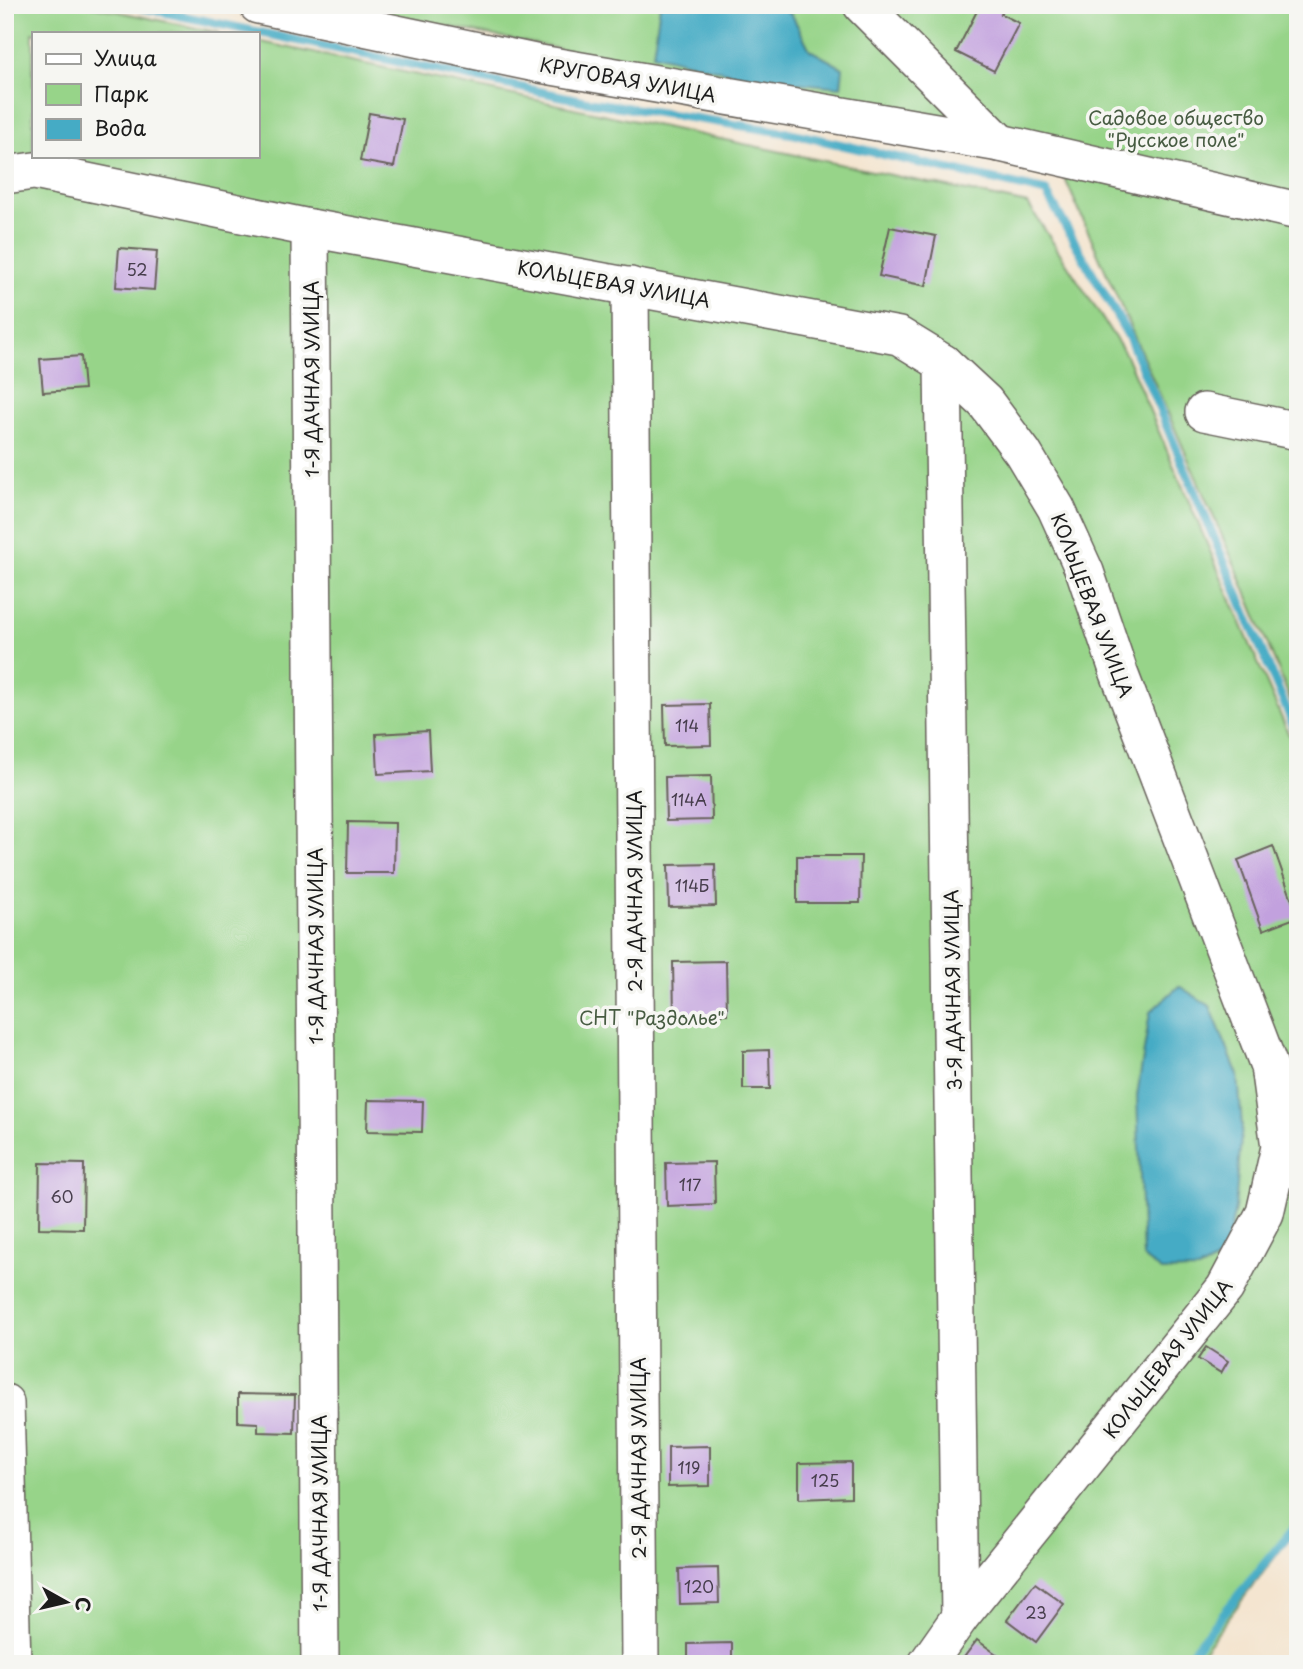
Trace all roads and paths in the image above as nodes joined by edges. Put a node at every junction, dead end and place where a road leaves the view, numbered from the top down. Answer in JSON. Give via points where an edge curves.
{"nodes":[{"id":1,"x":258,"y":5,"type":"edge"},
{"id":2,"x":862,"y":5,"type":"edge"},
{"id":3,"x":1000,"y":143,"type":"junction"},
{"id":4,"x":5,"y":175,"type":"edge"},
{"id":5,"x":1298,"y":211,"type":"edge"},
{"id":6,"x":310,"y":228,"type":"junction"},
{"id":7,"x":630,"y":286,"type":"junction"},
{"id":8,"x":943,"y":363,"type":"junction"},
{"id":9,"x":1204,"y":412,"type":"dead end"},
{"id":10,"x":1298,"y":431,"type":"edge"},
{"id":11,"x":5,"y":1403,"type":"edge"},
{"id":12,"x":960,"y":1617,"type":"junction"},
{"id":13,"x":12,"y":1664,"type":"edge"},
{"id":14,"x":320,"y":1664,"type":"edge"},
{"id":15,"x":640,"y":1664,"type":"edge"},
{"id":16,"x":928,"y":1664,"type":"edge"}],
"edges":[{"from":1,"to":3,"type":"street","name":"КРУГОВАЯ УЛИЦА","via":[[540,64]]},
{"from":2,"to":3,"type":"street"},
{"from":3,"to":5,"type":"street","name":"КРУГОВАЯ УЛИЦА"},
{"from":4,"to":6,"type":"street","name":"КОЛЬЦЕВАЯ УЛИЦА","via":[[34,171]]},
{"from":6,"to":7,"type":"street","name":"КОЛЬЦЕВАЯ УЛИЦА"},
{"from":6,"to":14,"type":"street","name":"1-Я ДАЧНАЯ УЛИЦА"},
{"from":7,"to":8,"type":"street","name":"КОЛЬЦЕВАЯ УЛИЦА","via":[[899,336]]},
{"from":7,"to":15,"type":"street","name":"2-Я ДАЧНАЯ УЛИЦА"},
{"from":8,"to":12,"type":"street","name":"3-Я ДАЧНАЯ УЛИЦА"},
{"from":8,"to":12,"type":"street","name":"КОЛЬЦЕВАЯ УЛИЦА","via":[[985,402],[1023,453],[1056,508],[1085,572],[1119,674],[1269,1066],[1280,1147],[1265,1213],[1224,1288]]},
{"from":9,"to":10,"type":"street"},
{"from":11,"to":13,"type":"street"},
{"from":12,"to":16,"type":"street","name":"КОЛЬЦЕВАЯ УЛИЦА"}]}
